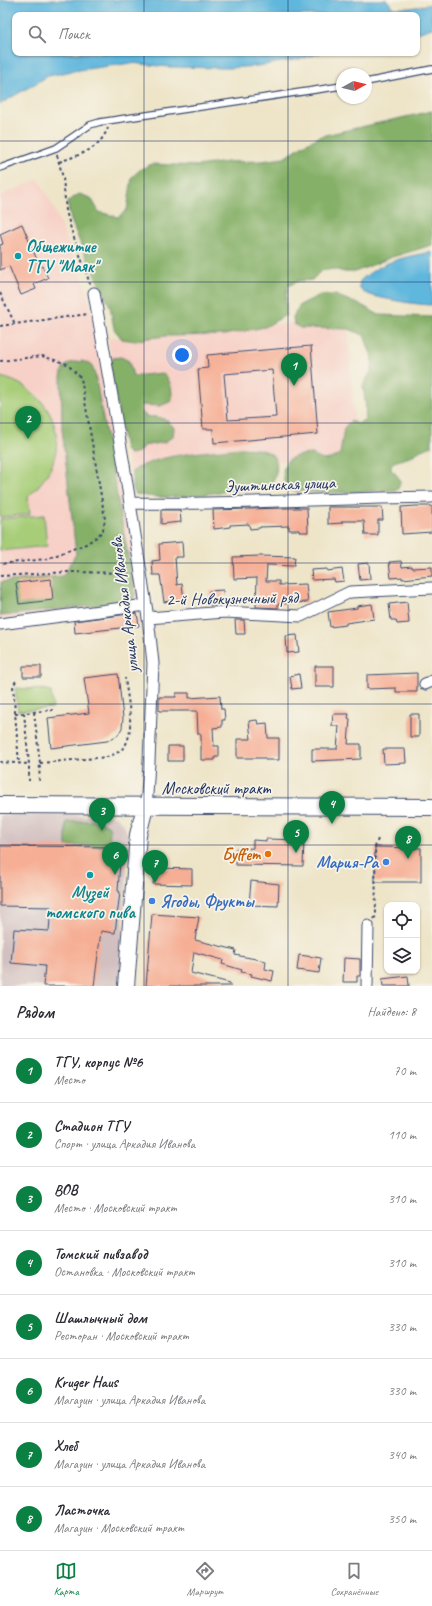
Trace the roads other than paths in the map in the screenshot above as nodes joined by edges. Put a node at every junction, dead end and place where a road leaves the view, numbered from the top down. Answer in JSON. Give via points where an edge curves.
{"nodes":[{"id":1,"x":432,"y":69,"type":"edge"},
{"id":2,"x":372,"y":81,"type":"edge"},
{"id":3,"x":336,"y":87,"type":"edge"},
{"id":4,"x":0,"y":168,"type":"edge"},
{"id":5,"x":94,"y":293,"type":"road end"},
{"id":6,"x":432,"y":497,"type":"edge"},
{"id":7,"x":130,"y":503,"type":"junction"},
{"id":8,"x":432,"y":588,"type":"edge"},
{"id":9,"x":146,"y":605,"type":"junction"},
{"id":10,"x":148,"y":618,"type":"junction"},
{"id":11,"x":0,"y":624,"type":"edge"},
{"id":12,"x":0,"y":805,"type":"edge"},
{"id":13,"x":144,"y":806,"type":"junction"},
{"id":14,"x":432,"y":807,"type":"edge"},
{"id":15,"x":368,"y":926,"type":"road end"},
{"id":16,"x":126,"y":986,"type":"edge"},
{"id":17,"x":367,"y":986,"type":"edge"}],
"edges":[{"from":1,"to":2,"type":"lane"},
{"from":3,"to":4,"type":"lane","via":[[112,119],[90,125],[56,148]]},
{"from":5,"to":7,"type":"street","name":"улица Аркадия Иванова"},
{"from":6,"to":7,"type":"street","name":"Эуштинская улица","via":[[194,504]]},
{"from":7,"to":9,"type":"street","name":"улица Аркадия Иванова"},
{"from":8,"to":10,"type":"street","name":"2-й Новокузнечный ряд","via":[[350,592],[301,616],[225,612]]},
{"from":9,"to":10,"type":"street","name":"улица Аркадия Иванова"},
{"from":9,"to":11,"type":"street"},
{"from":10,"to":13,"type":"street","name":"улица Аркадия Иванова","via":[[153,663],[147,795]]},
{"from":12,"to":13,"type":"main road","name":"Московский тракт"},
{"from":13,"to":14,"type":"main road","name":"Московский тракт"},
{"from":13,"to":16,"type":"main road","name":"улица Аркадия Иванова","via":[[138,835]]},
{"from":15,"to":17,"type":"street"}]}
